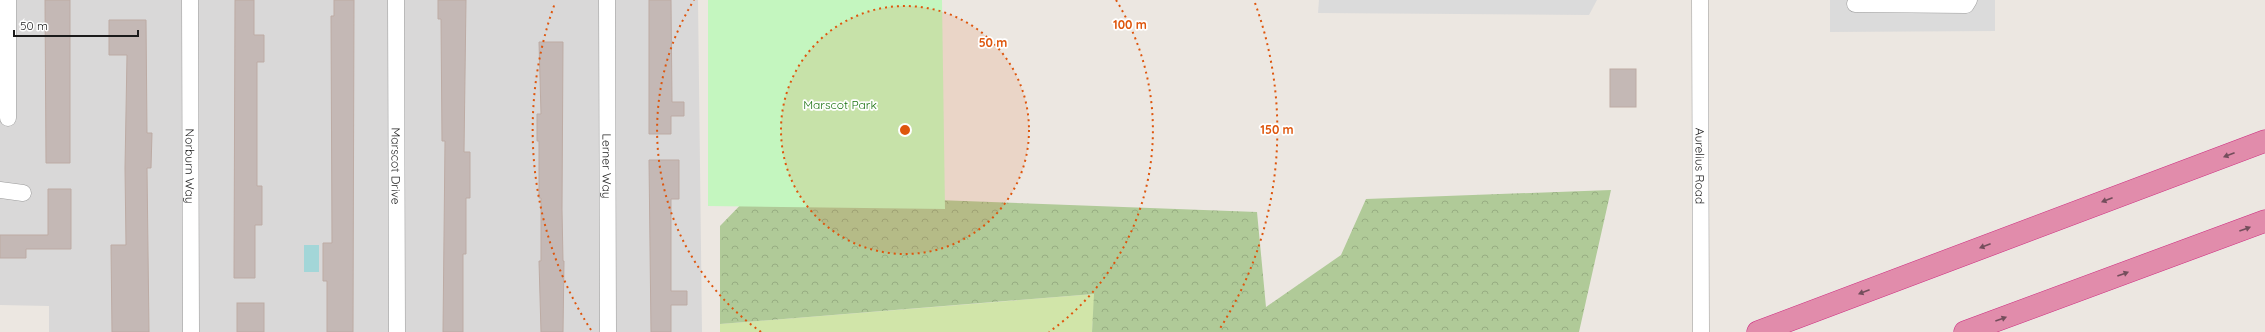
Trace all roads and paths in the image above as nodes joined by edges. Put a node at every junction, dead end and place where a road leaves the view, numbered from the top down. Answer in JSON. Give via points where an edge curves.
{"nodes":[{"id":1,"x":8,"y":0,"type":"edge"},
{"id":2,"x":190,"y":0,"type":"edge"},
{"id":3,"x":396,"y":0,"type":"edge"},
{"id":4,"x":607,"y":0,"type":"edge"},
{"id":5,"x":1700,"y":0,"type":"edge"},
{"id":6,"x":1969,"y":0,"type":"edge"},
{"id":7,"x":1855,"y":4,"type":"dead end"},
{"id":8,"x":8,"y":118,"type":"dead end"},
{"id":9,"x":2265,"y":141,"type":"edge"},
{"id":10,"x":0,"y":190,"type":"edge"},
{"id":11,"x":23,"y":193,"type":"dead end"},
{"id":12,"x":2265,"y":221,"type":"edge"},
{"id":13,"x":191,"y":332,"type":"edge"},
{"id":14,"x":397,"y":332,"type":"edge"},
{"id":15,"x":608,"y":332,"type":"edge"},
{"id":16,"x":1701,"y":332,"type":"edge"},
{"id":17,"x":1758,"y":332,"type":"edge"},
{"id":18,"x":1965,"y":332,"type":"edge"}],
"edges":[{"from":1,"to":8,"type":"street"},
{"from":2,"to":13,"type":"street","name":"Norburn Way"},
{"from":3,"to":14,"type":"street","name":"Marscot Drive"},
{"from":4,"to":15,"type":"street","name":"Lerner Way"},
{"from":5,"to":16,"type":"street","name":"Aurelius Road"},
{"from":6,"to":7,"type":"street","via":[[1966,6]]},
{"from":9,"to":17,"type":"highway","one_way":true},
{"from":10,"to":11,"type":"street"},
{"from":18,"to":12,"type":"highway","one_way":true}]}
